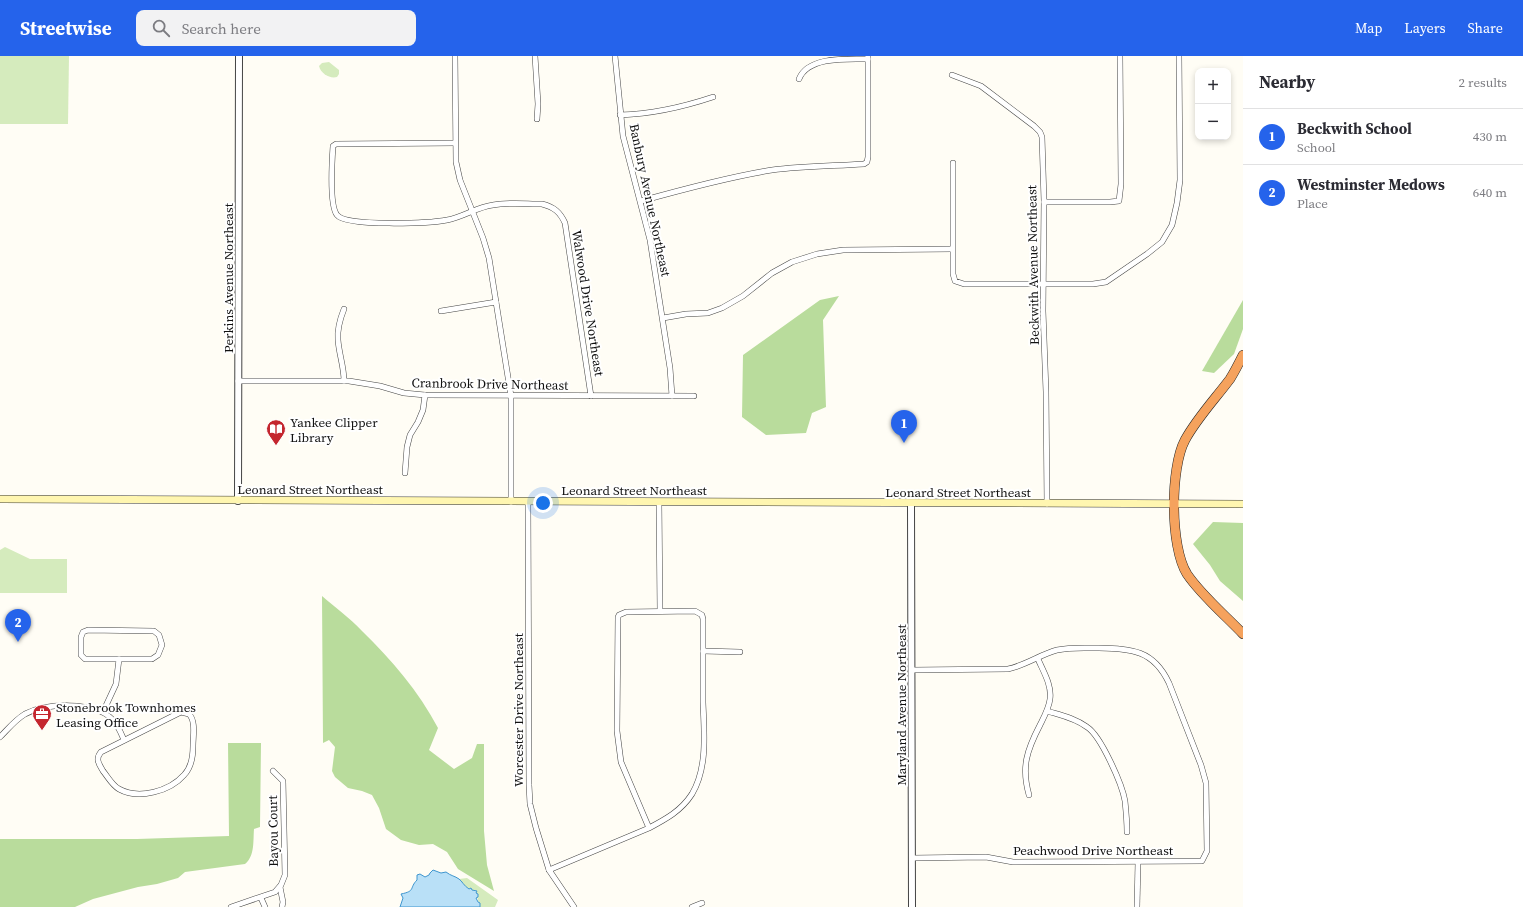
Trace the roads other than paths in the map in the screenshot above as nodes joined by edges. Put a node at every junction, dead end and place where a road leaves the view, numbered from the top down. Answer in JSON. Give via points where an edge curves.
{"nodes":[{"id":1,"x":239,"y":56,"type":"edge"},
{"id":2,"x":455,"y":56,"type":"edge"},
{"id":3,"x":535,"y":56,"type":"edge"},
{"id":4,"x":615,"y":56,"type":"edge"},
{"id":5,"x":1120,"y":56,"type":"edge"},
{"id":6,"x":1179,"y":56,"type":"edge"},
{"id":7,"x":868,"y":58,"type":"edge"},
{"id":8,"x":952,"y":75,"type":"dead end"},
{"id":9,"x":799,"y":79,"type":"dead end"},
{"id":10,"x":713,"y":97,"type":"dead end"},
{"id":11,"x":620,"y":115,"type":"junction"},
{"id":12,"x":537,"y":119,"type":"dead end"},
{"id":13,"x":455,"y":143,"type":"junction"},
{"id":14,"x":953,"y":163,"type":"dead end"},
{"id":15,"x":641,"y":201,"type":"junction"},
{"id":16,"x":1044,"y":202,"type":"junction"},
{"id":17,"x":473,"y":212,"type":"junction"},
{"id":18,"x":952,"y":249,"type":"junction"},
{"id":19,"x":1043,"y":284,"type":"junction"},
{"id":20,"x":496,"y":302,"type":"junction"},
{"id":21,"x":344,"y":309,"type":"dead end"},
{"id":22,"x":441,"y":311,"type":"dead end"},
{"id":23,"x":663,"y":318,"type":"junction"},
{"id":24,"x":1243,"y":355,"type":"edge"},
{"id":25,"x":238,"y":381,"type":"junction"},
{"id":26,"x":344,"y":381,"type":"junction"},
{"id":27,"x":425,"y":395,"type":"junction"},
{"id":28,"x":511,"y":396,"type":"junction"},
{"id":29,"x":591,"y":396,"type":"junction"},
{"id":30,"x":672,"y":396,"type":"junction"},
{"id":31,"x":694,"y":396,"type":"dead end"},
{"id":32,"x":405,"y":473,"type":"dead end"},
{"id":33,"x":0,"y":500,"type":"edge"},
{"id":34,"x":238,"y":501,"type":"junction"},
{"id":35,"x":511,"y":502,"type":"junction"},
{"id":36,"x":528,"y":502,"type":"junction"},
{"id":37,"x":659,"y":502,"type":"junction"},
{"id":38,"x":910,"y":504,"type":"junction"},
{"id":39,"x":1047,"y":504,"type":"junction"},
{"id":40,"x":1174,"y":504,"type":"junction"},
{"id":41,"x":1243,"y":504,"type":"edge"},
{"id":42,"x":660,"y":611,"type":"junction"},
{"id":43,"x":1243,"y":634,"type":"edge"},
{"id":44,"x":703,"y":651,"type":"junction"},
{"id":45,"x":740,"y":652,"type":"dead end"},
{"id":46,"x":119,"y":659,"type":"junction"},
{"id":47,"x":1038,"y":659,"type":"junction"},
{"id":48,"x":912,"y":670,"type":"junction"},
{"id":49,"x":1047,"y":711,"type":"junction"},
{"id":50,"x":103,"y":712,"type":"junction"},
{"id":51,"x":0,"y":737,"type":"edge"},
{"id":52,"x":124,"y":740,"type":"junction"},
{"id":53,"x":273,"y":771,"type":"dead end"},
{"id":54,"x":1029,"y":795,"type":"dead end"},
{"id":55,"x":649,"y":828,"type":"junction"},
{"id":56,"x":1127,"y":832,"type":"dead end"},
{"id":57,"x":912,"y":858,"type":"junction"},
{"id":58,"x":1138,"y":862,"type":"junction"},
{"id":59,"x":549,"y":870,"type":"junction"},
{"id":60,"x":280,"y":887,"type":"junction"},
{"id":61,"x":261,"y":898,"type":"junction"},
{"id":62,"x":702,"y":903,"type":"dead end"},
{"id":63,"x":231,"y":907,"type":"edge"},
{"id":64,"x":265,"y":907,"type":"edge"},
{"id":65,"x":282,"y":907,"type":"edge"},
{"id":66,"x":574,"y":907,"type":"edge"},
{"id":67,"x":692,"y":907,"type":"edge"},
{"id":68,"x":912,"y":907,"type":"edge"},
{"id":69,"x":1137,"y":907,"type":"edge"}],
"edges":[{"from":1,"to":25,"type":"street","name":"Perkins Avenue Northeast"},
{"from":2,"to":13,"type":"street"},
{"from":3,"to":12,"type":"street"},
{"from":4,"to":11,"type":"street","name":"Banbury Avenue Northeast"},
{"from":5,"to":16,"type":"street","via":[[1119,201]]},
{"from":6,"to":19,"type":"street","via":[[1180,180],[1172,225],[1162,242],[1106,282]]},
{"from":7,"to":9,"type":"street","via":[[825,61],[804,71]]},
{"from":7,"to":15,"type":"street","via":[[868,158],[864,164],[772,170]]},
{"from":8,"to":16,"type":"street","name":"Beckwith Avenue Northeast","via":[[981,86],[1040,132],[1043,145]]},
{"from":10,"to":11,"type":"street","via":[[670,109]]},
{"from":11,"to":15,"type":"street","name":"Banbury Avenue Northeast","via":[[625,148]]},
{"from":13,"to":17,"type":"street","via":[[458,172]]},
{"from":13,"to":17,"type":"street","via":[[339,143],[333,146],[334,210],[338,217],[363,223],[447,220]]},
{"from":14,"to":18,"type":"street"},
{"from":15,"to":23,"type":"street","name":"Banbury Avenue Northeast"},
{"from":16,"to":19,"type":"street","name":"Beckwith Avenue Northeast"},
{"from":17,"to":20,"type":"street","via":[[489,258]]},
{"from":17,"to":29,"type":"street","name":"Walwood Drive Northeast","via":[[493,204],[542,204],[560,214],[565,223]]},
{"from":18,"to":19,"type":"street","via":[[952,274],[955,281],[964,284]]},
{"from":18,"to":23,"type":"street","via":[[854,249],[817,254],[772,272],[743,296],[722,308],[708,313]]},
{"from":19,"to":39,"type":"street","name":"Beckwith Avenue Northeast"},
{"from":20,"to":22,"type":"street"},
{"from":20,"to":28,"type":"street"},
{"from":21,"to":26,"type":"street","via":[[338,339]]},
{"from":23,"to":30,"type":"street","name":"Banbury Avenue Northeast"},
{"from":24,"to":40,"type":"highway","via":[[1230,378],[1182,446],[1177,464]]},
{"from":25,"to":26,"type":"street","name":"Cranbrook Drive Northeast"},
{"from":25,"to":34,"type":"street","name":"Perkins Avenue Northeast"},
{"from":26,"to":27,"type":"street","name":"Cranbrook Drive Northeast","via":[[362,382],[400,393]]},
{"from":27,"to":28,"type":"street","name":"Cranbrook Drive Northeast"},
{"from":27,"to":32,"type":"street","via":[[423,410],[407,446]]},
{"from":28,"to":29,"type":"street","name":"Cranbrook Drive Northeast"},
{"from":28,"to":35,"type":"street"},
{"from":29,"to":30,"type":"street","name":"Cranbrook Drive Northeast"},
{"from":30,"to":31,"type":"street","name":"Cranbrook Drive Northeast"},
{"from":33,"to":34,"type":"main road","name":"Leonard Street Northeast"},
{"from":34,"to":35,"type":"main road","name":"Leonard Street Northeast"},
{"from":35,"to":36,"type":"main road","name":"Leonard Street Northeast"},
{"from":36,"to":37,"type":"main road","name":"Leonard Street Northeast"},
{"from":36,"to":59,"type":"street","name":"Worcester Drive Northeast","via":[[530,804]]},
{"from":37,"to":38,"type":"main road","name":"Leonard Street Northeast"},
{"from":37,"to":42,"type":"street"},
{"from":38,"to":39,"type":"main road","name":"Leonard Street Northeast"},
{"from":38,"to":48,"type":"street","name":"Maryland Avenue Northeast"},
{"from":39,"to":40,"type":"main road","name":"Leonard Street Northeast"},
{"from":40,"to":41,"type":"main road","name":"Leonard Street Northeast"},
{"from":40,"to":43,"type":"highway","via":[[1184,567],[1199,588]]},
{"from":42,"to":44,"type":"street","via":[[695,612],[702,616]]},
{"from":42,"to":55,"type":"street","via":[[626,612],[618,617],[619,751],[623,768]]},
{"from":44,"to":45,"type":"street"},
{"from":44,"to":55,"type":"street","via":[[704,750],[700,772],[693,792],[681,809]]},
{"from":46,"to":46,"type":"street","via":[[83,658],[83,632],[152,630],[158,633],[162,645],[157,657]]},
{"from":46,"to":50,"type":"street","via":[[116,684]]},
{"from":47,"to":48,"type":"street","via":[[1008,669]]},
{"from":47,"to":49,"type":"street","via":[[1050,690]]},
{"from":47,"to":58,"type":"street","name":"Peachwood Drive Northeast","via":[[1067,649],[1126,649],[1147,657],[1163,671],[1206,783],[1207,851],[1202,861]]},
{"from":48,"to":57,"type":"street","name":"Maryland Avenue Northeast"},
{"from":49,"to":54,"type":"street","via":[[1026,756]]},
{"from":49,"to":56,"type":"street","via":[[1088,727],[1100,741],[1125,800]]},
{"from":50,"to":51,"type":"street","via":[[57,705],[40,708],[17,720]]},
{"from":50,"to":52,"type":"street","via":[[115,723]]},
{"from":52,"to":52,"type":"street","via":[[181,712],[189,714],[193,720],[190,765],[184,775],[172,785],[157,792],[134,794],[119,789],[98,764],[98,755],[101,752]]},
{"from":53,"to":60,"type":"street","name":"Bayou Court","via":[[283,781],[285,875]]},
{"from":55,"to":59,"type":"street"},
{"from":57,"to":58,"type":"street","name":"Peachwood Drive Northeast","via":[[986,857],[1013,862]]},
{"from":57,"to":68,"type":"street","name":"Maryland Avenue Northeast"},
{"from":58,"to":69,"type":"street"},
{"from":59,"to":66,"type":"street","name":"Worcester Drive Northeast"},
{"from":60,"to":61,"type":"street"},
{"from":60,"to":65,"type":"street"},
{"from":61,"to":63,"type":"street"},
{"from":61,"to":64,"type":"street"},
{"from":62,"to":67,"type":"street"}]}
